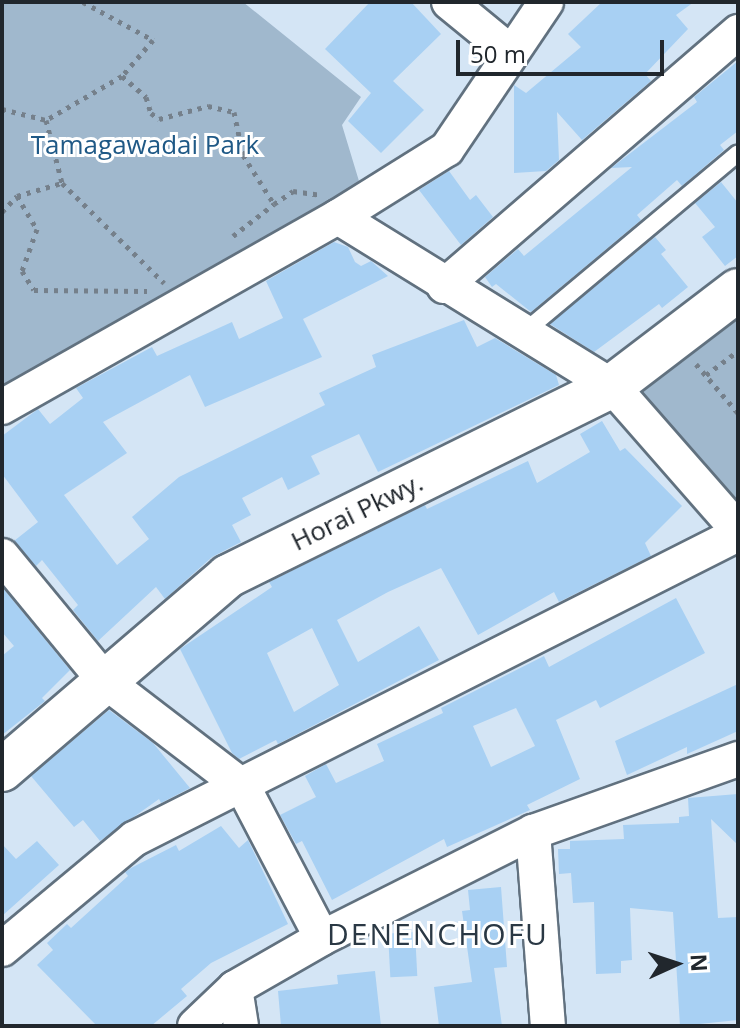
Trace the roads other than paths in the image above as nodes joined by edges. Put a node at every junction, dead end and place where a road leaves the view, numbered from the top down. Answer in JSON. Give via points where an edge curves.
{"nodes":[{"id":1,"x":449,"y":2,"type":"edge"},
{"id":2,"x":546,"y":2,"type":"edge"},
{"id":3,"x":738,"y":32,"type":"edge"},
{"id":4,"x":510,"y":52,"type":"junction"},
{"id":5,"x":738,"y":153,"type":"edge"},
{"id":6,"x":338,"y":217,"type":"junction"},
{"id":7,"x":444,"y":286,"type":"junction"},
{"id":8,"x":738,"y":290,"type":"edge"},
{"id":9,"x":522,"y":334,"type":"junction"},
{"id":10,"x":612,"y":386,"type":"junction"},
{"id":11,"x":2,"y":407,"type":"edge"},
{"id":12,"x":738,"y":532,"type":"edge"},
{"id":13,"x":2,"y":556,"type":"edge"},
{"id":14,"x":105,"y":681,"type":"junction"},
{"id":15,"x":738,"y":759,"type":"edge"},
{"id":16,"x":2,"y":770,"type":"edge"},
{"id":17,"x":243,"y":787,"type":"junction"},
{"id":18,"x":533,"y":832,"type":"junction"},
{"id":19,"x":322,"y":938,"type":"junction"},
{"id":20,"x":2,"y":949,"type":"edge"},
{"id":21,"x":235,"y":988,"type":"junction"},
{"id":22,"x":195,"y":1026,"type":"edge"},
{"id":23,"x":241,"y":1026,"type":"edge"},
{"id":24,"x":548,"y":1026,"type":"edge"}],
"edges":[{"from":1,"to":4,"type":"street"},
{"from":2,"to":4,"type":"street"},
{"from":3,"to":7,"type":"street"},
{"from":4,"to":6,"type":"street","via":[[447,149]]},
{"from":5,"to":9,"type":"lane"},
{"from":6,"to":7,"type":"street"},
{"from":6,"to":11,"type":"street"},
{"from":7,"to":9,"type":"street"},
{"from":8,"to":10,"type":"street","name":"Horai Pkwy."},
{"from":9,"to":10,"type":"street"},
{"from":10,"to":12,"type":"street"},
{"from":10,"to":14,"type":"street","name":"Horai Pkwy.","via":[[228,576]]},
{"from":12,"to":17,"type":"street"},
{"from":13,"to":14,"type":"street"},
{"from":14,"to":16,"type":"street","name":"Horai Pkwy."},
{"from":14,"to":17,"type":"street"},
{"from":15,"to":18,"type":"street"},
{"from":17,"to":19,"type":"street"},
{"from":17,"to":20,"type":"street","via":[[134,839]]},
{"from":18,"to":19,"type":"street"},
{"from":18,"to":24,"type":"street"},
{"from":19,"to":21,"type":"street"},
{"from":21,"to":22,"type":"street"},
{"from":21,"to":23,"type":"street"}]}
